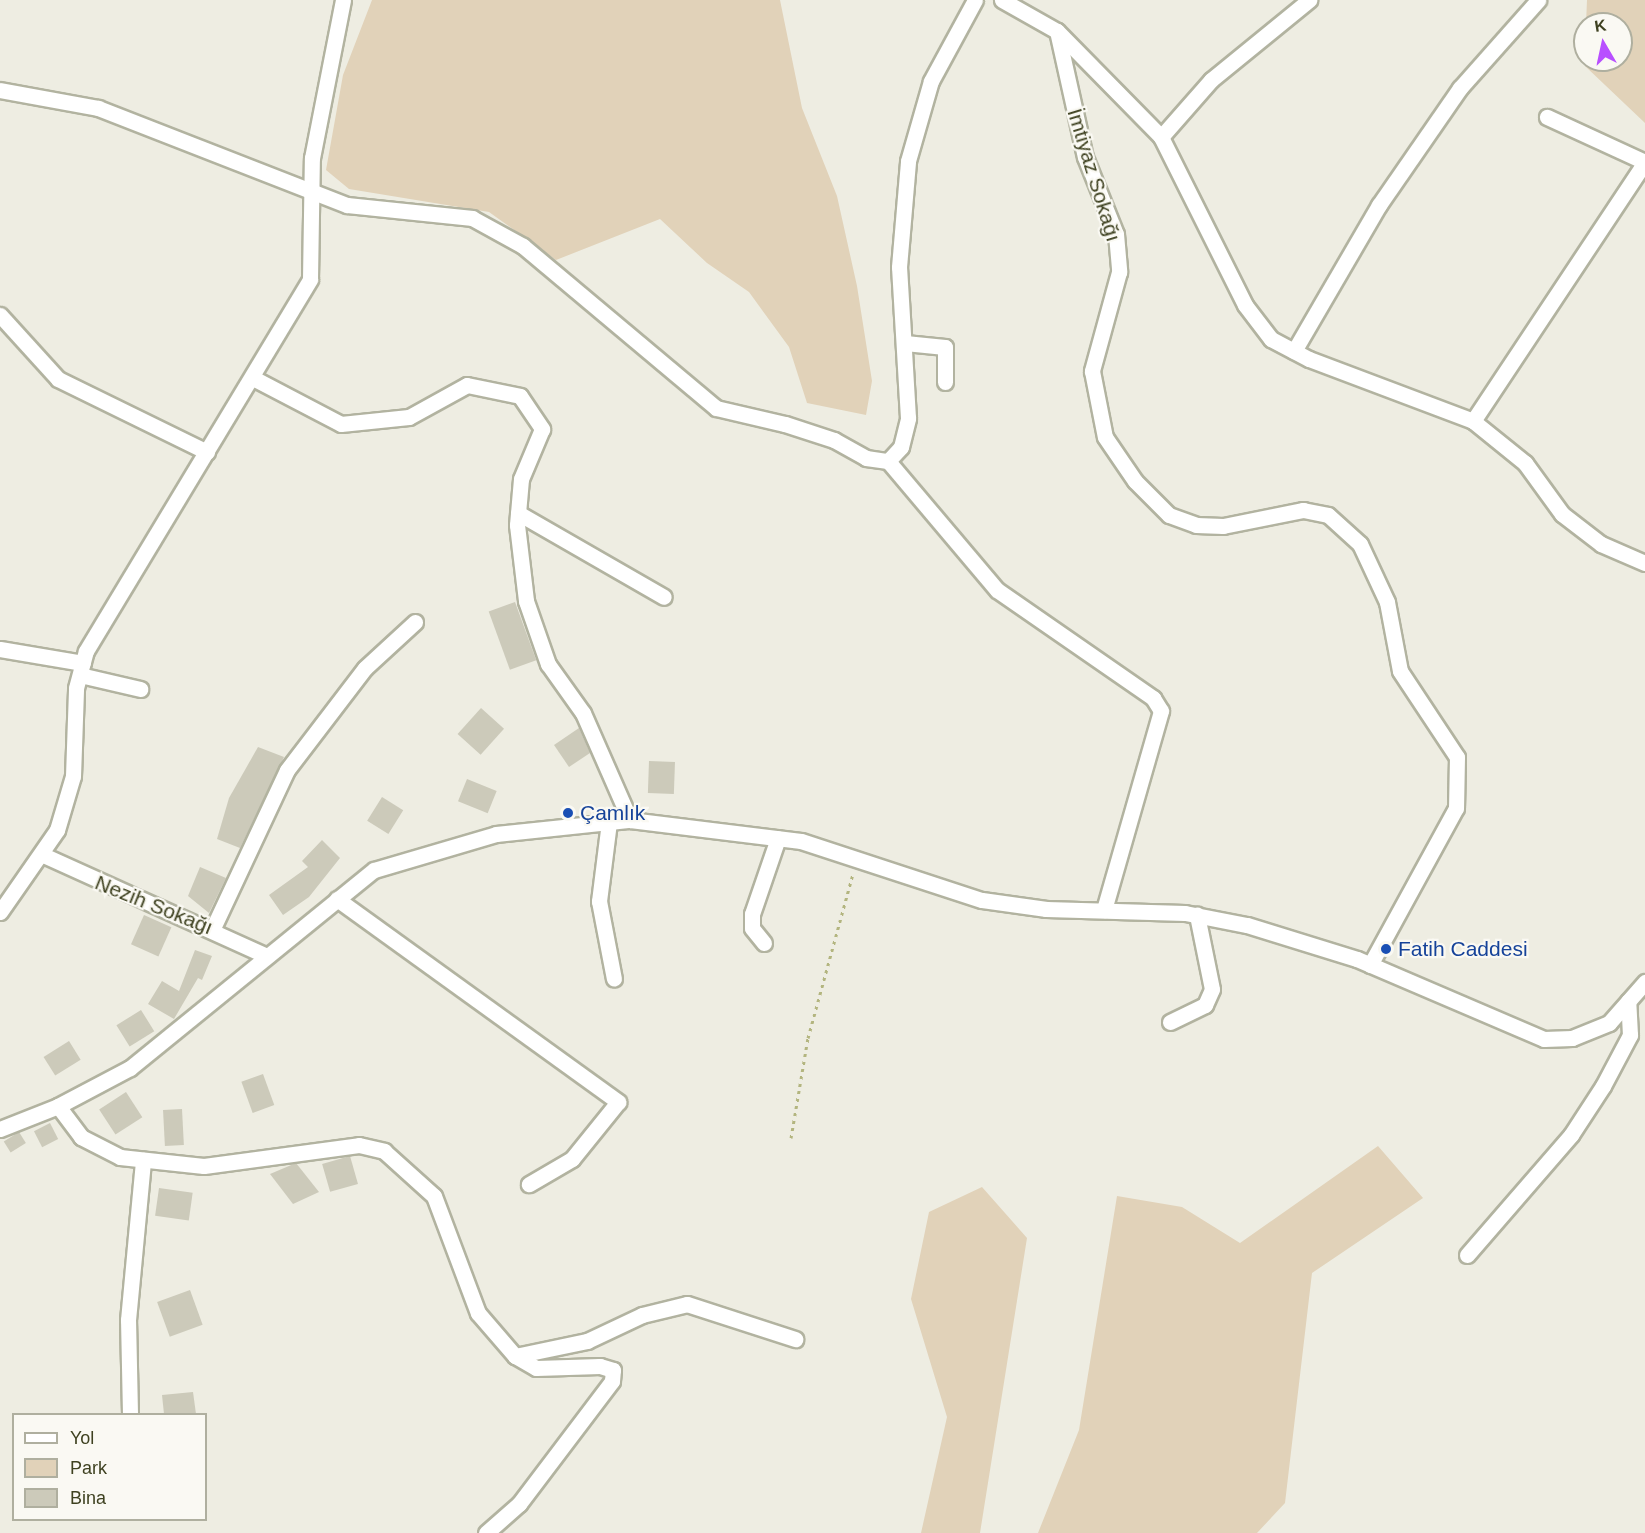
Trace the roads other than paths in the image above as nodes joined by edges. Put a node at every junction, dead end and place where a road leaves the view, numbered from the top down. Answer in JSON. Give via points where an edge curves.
{"nodes":[{"id":1,"x":343,"y":0,"type":"edge"},
{"id":2,"x":975,"y":0,"type":"edge"},
{"id":3,"x":1002,"y":0,"type":"edge"},
{"id":4,"x":1309,"y":0,"type":"edge"},
{"id":5,"x":1538,"y":0,"type":"edge"},
{"id":6,"x":1057,"y":32,"type":"junction"},
{"id":7,"x":0,"y":90,"type":"edge"},
{"id":8,"x":1547,"y":117,"type":"dead end"},
{"id":9,"x":1161,"y":137,"type":"junction"},
{"id":10,"x":312,"y":192,"type":"junction"},
{"id":11,"x":0,"y":315,"type":"edge"},
{"id":12,"x":905,"y":343,"type":"junction"},
{"id":13,"x":1294,"y":351,"type":"junction"},
{"id":14,"x":253,"y":378,"type":"junction"},
{"id":15,"x":945,"y":382,"type":"dead end"},
{"id":16,"x":1473,"y":421,"type":"junction"},
{"id":17,"x":207,"y":452,"type":"junction"},
{"id":18,"x":888,"y":461,"type":"junction"},
{"id":19,"x":518,"y":513,"type":"junction"},
{"id":20,"x":1645,"y":563,"type":"edge"},
{"id":21,"x":664,"y":597,"type":"dead end"},
{"id":22,"x":415,"y":622,"type":"dead end"},
{"id":23,"x":0,"y":649,"type":"edge"},
{"id":24,"x":81,"y":669,"type":"junction"},
{"id":25,"x":140,"y":688,"type":"dead end"},
{"id":26,"x":630,"y":820,"type":"junction"},
{"id":27,"x":609,"y":822,"type":"junction"},
{"id":28,"x":778,"y":838,"type":"junction"},
{"id":29,"x":41,"y":854,"type":"junction"},
{"id":30,"x":337,"y":899,"type":"junction"},
{"id":31,"x":1104,"y":910,"type":"junction"},
{"id":32,"x":0,"y":912,"type":"edge"},
{"id":33,"x":1197,"y":915,"type":"junction"},
{"id":34,"x":213,"y":928,"type":"junction"},
{"id":35,"x":764,"y":944,"type":"dead end"},
{"id":36,"x":267,"y":956,"type":"junction"},
{"id":37,"x":1370,"y":965,"type":"junction"},
{"id":38,"x":614,"y":979,"type":"dead end"},
{"id":39,"x":1645,"y":982,"type":"edge"},
{"id":40,"x":1628,"y":1001,"type":"junction"},
{"id":41,"x":1170,"y":1022,"type":"dead end"},
{"id":42,"x":58,"y":1107,"type":"junction"},
{"id":43,"x":0,"y":1129,"type":"edge"},
{"id":44,"x":143,"y":1160,"type":"junction"},
{"id":45,"x":529,"y":1184,"type":"dead end"},
{"id":46,"x":1467,"y":1255,"type":"dead end"},
{"id":47,"x":795,"y":1339,"type":"dead end"},
{"id":48,"x":515,"y":1356,"type":"junction"},
{"id":49,"x":130,"y":1413,"type":"edge"},
{"id":50,"x":486,"y":1533,"type":"edge"}],
"edges":[{"from":1,"to":10,"type":"street","via":[[312,158]]},
{"from":2,"to":12,"type":"street","via":[[931,81],[908,161],[899,267]]},
{"from":3,"to":6,"type":"street"},
{"from":4,"to":9,"type":"street","via":[[1211,80]]},
{"from":5,"to":13,"type":"street","via":[[1460,88],[1379,205]]},
{"from":6,"to":9,"type":"street"},
{"from":6,"to":37,"type":"street","name":"İmtiyaz Sokağı","via":[[1085,157],[1116,234],[1119,272],[1092,370],[1105,437],[1135,481],[1169,515],[1196,525],[1223,526],[1303,510],[1328,515],[1360,544],[1387,602],[1400,671],[1457,757],[1456,808]]},
{"from":7,"to":10,"type":"street","via":[[98,108]]},
{"from":8,"to":16,"type":"street","via":[[1645,162]]},
{"from":9,"to":13,"type":"street","via":[[1245,305],[1271,339]]},
{"from":10,"to":14,"type":"street","via":[[310,279]]},
{"from":10,"to":18,"type":"street","via":[[347,205],[472,218],[523,246],[716,408],[786,424],[866,458]]},
{"from":11,"to":17,"type":"street","via":[[58,379]]},
{"from":12,"to":15,"type":"street","via":[[945,347]]},
{"from":12,"to":18,"type":"street","via":[[908,418],[901,447]]},
{"from":13,"to":16,"type":"street"},
{"from":14,"to":17,"type":"street"},
{"from":14,"to":19,"type":"street","via":[[341,424],[409,417],[467,385],[520,396],[542,429],[521,479]]},
{"from":16,"to":20,"type":"street","via":[[1525,463],[1562,514],[1601,544]]},
{"from":17,"to":24,"type":"street","via":[[119,593]]},
{"from":18,"to":31,"type":"street","via":[[997,590],[1153,698],[1161,711]]},
{"from":19,"to":21,"type":"street"},
{"from":19,"to":26,"type":"street","via":[[526,601],[548,664],[583,713]]},
{"from":22,"to":34,"type":"street","via":[[365,668],[287,770]]},
{"from":23,"to":24,"type":"street"},
{"from":24,"to":25,"type":"street"},
{"from":24,"to":29,"type":"street","via":[[73,776],[57,831]]},
{"from":26,"to":27,"type":"street"},
{"from":26,"to":28,"type":"street"},
{"from":27,"to":30,"type":"street","via":[[496,834],[431,850],[374,870]]},
{"from":27,"to":38,"type":"street","via":[[599,901]]},
{"from":28,"to":31,"type":"street","via":[[982,900]]},
{"from":28,"to":35,"type":"street","via":[[752,914],[752,928]]},
{"from":29,"to":32,"type":"street"},
{"from":29,"to":34,"type":"street","name":"Nezih Sokağı","via":[[102,885]]},
{"from":30,"to":36,"type":"street"},
{"from":30,"to":45,"type":"street","via":[[500,1012],[618,1102],[573,1159]]},
{"from":31,"to":33,"type":"street"},
{"from":33,"to":37,"type":"street","via":[[1247,925]]},
{"from":33,"to":41,"type":"street","via":[[1212,989],[1205,1005]]},
{"from":34,"to":36,"type":"street","name":"Nezih Sokağı"},
{"from":36,"to":42,"type":"street","via":[[130,1068]]},
{"from":37,"to":40,"type":"street","via":[[1544,1039],[1572,1038],[1609,1023]]},
{"from":39,"to":40,"type":"street"},
{"from":40,"to":46,"type":"street","via":[[1630,1035],[1603,1086],[1571,1135]]},
{"from":42,"to":43,"type":"street"},
{"from":42,"to":44,"type":"street","via":[[81,1137],[120,1157]]},
{"from":44,"to":48,"type":"street","via":[[204,1166],[360,1145],[384,1151],[434,1196],[478,1313]]},
{"from":44,"to":49,"type":"street","via":[[128,1320]]},
{"from":47,"to":48,"type":"street","via":[[687,1304],[642,1315],[587,1341]]},
{"from":48,"to":50,"type":"street","via":[[536,1368],[600,1366],[613,1370],[612,1381],[519,1504]]}]}
